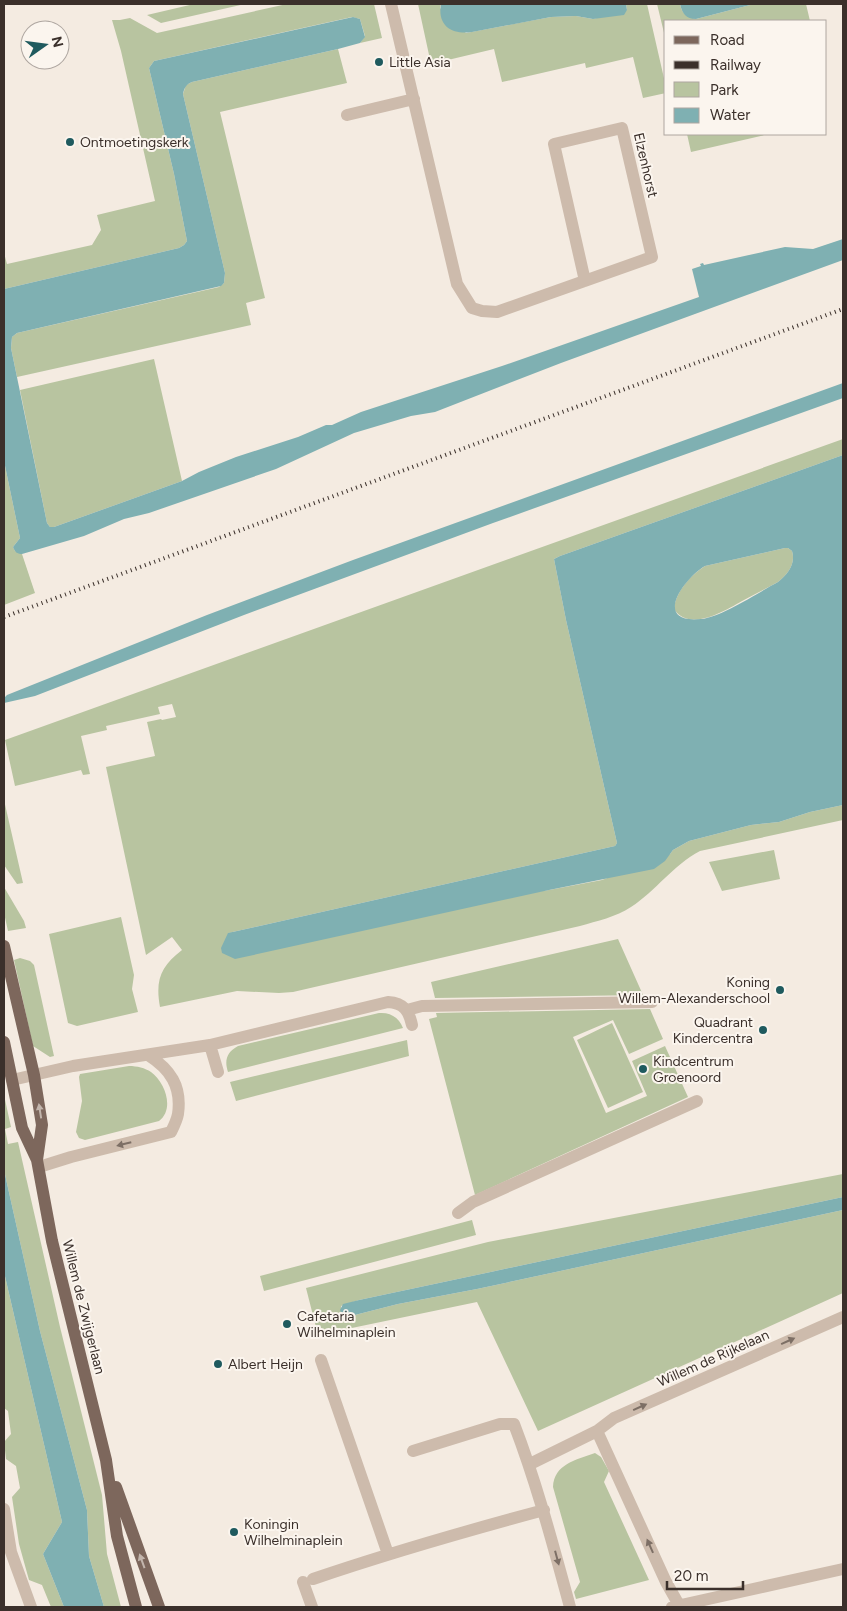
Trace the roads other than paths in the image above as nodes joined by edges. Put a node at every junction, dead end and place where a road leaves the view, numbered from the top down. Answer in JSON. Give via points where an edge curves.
{"nodes":[{"id":1,"x":391,"y":4,"type":"edge"},
{"id":2,"x":414,"y":99,"type":"junction"},
{"id":3,"x":347,"y":115,"type":"dead end"},
{"id":4,"x":585,"y":281,"type":"junction"},
{"id":5,"x":4,"y":946,"type":"edge"},
{"id":6,"x":9,"y":991,"type":"edge"},
{"id":7,"x":652,"y":1002,"type":"dead end"},
{"id":8,"x":407,"y":1010,"type":"junction"},
{"id":9,"x":412,"y":1026,"type":"dead end"},
{"id":10,"x":4,"y":1042,"type":"edge"},
{"id":11,"x":210,"y":1045,"type":"junction"},
{"id":12,"x":148,"y":1055,"type":"junction"},
{"id":13,"x":218,"y":1072,"type":"dead end"},
{"id":14,"x":34,"y":1075,"type":"junction"},
{"id":15,"x":12,"y":1080,"type":"junction"},
{"id":16,"x":697,"y":1102,"type":"dead end"},
{"id":17,"x":38,"y":1163,"type":"junction"},
{"id":18,"x":458,"y":1213,"type":"dead end"},
{"id":19,"x":843,"y":1316,"type":"edge"},
{"id":20,"x":321,"y":1360,"type":"dead end"},
{"id":21,"x":597,"y":1430,"type":"junction"},
{"id":22,"x":412,"y":1451,"type":"dead end"},
{"id":23,"x":106,"y":1460,"type":"junction"},
{"id":24,"x":530,"y":1464,"type":"junction"},
{"id":25,"x":4,"y":1509,"type":"edge"},
{"id":26,"x":544,"y":1510,"type":"junction"},
{"id":27,"x":7,"y":1553,"type":"edge"},
{"id":28,"x":388,"y":1554,"type":"junction"},
{"id":29,"x":843,"y":1569,"type":"edge"},
{"id":30,"x":675,"y":1606,"type":"edge"},
{"id":31,"x":31,"y":1607,"type":"edge"},
{"id":32,"x":136,"y":1607,"type":"edge"},
{"id":33,"x":159,"y":1607,"type":"edge"},
{"id":34,"x":312,"y":1607,"type":"edge"},
{"id":35,"x":570,"y":1607,"type":"edge"}],
"edges":[{"from":1,"to":2,"type":"street","name":"Elzenhorst"},
{"from":2,"to":3,"type":"street"},
{"from":2,"to":4,"type":"street","name":"Elzenhorst","via":[[457,284],[472,308],[497,312]]},
{"from":4,"to":4,"type":"street","name":"Elzenhorst","via":[[652,258],[622,128],[554,144]]},
{"from":5,"to":6,"type":"main road","name":"Willem de Zwijgerlaan"},
{"from":6,"to":14,"type":"main road","name":"Willem de Zwijgerlaan"},
{"from":7,"to":8,"type":"street","via":[[422,1006]]},
{"from":8,"to":9,"type":"street"},
{"from":8,"to":11,"type":"street","via":[[396,1002],[388,1002]]},
{"from":10,"to":15,"type":"main road","name":"Willem de Zwijgerlaan"},
{"from":11,"to":12,"type":"street"},
{"from":11,"to":13,"type":"street"},
{"from":12,"to":14,"type":"street"},
{"from":12,"to":17,"type":"street","one_way":true,"via":[[162,1064],[173,1078],[179,1095],[178,1115],[171,1132]]},
{"from":14,"to":15,"type":"street"},
{"from":17,"to":14,"type":"main road","name":"Willem de Zwijgerlaan","one_way":true,"via":[[42,1125]]},
{"from":15,"to":17,"type":"main road","name":"Willem de Zwijgerlaan","via":[[22,1128]]},
{"from":16,"to":18,"type":"street","via":[[473,1202]]},
{"from":17,"to":23,"type":"main road","name":"Willem de Zwijgerlaan","via":[[52,1241]]},
{"from":21,"to":19,"type":"street","name":"Willem de Rijkelaan","one_way":true,"via":[[614,1418]]},
{"from":20,"to":28,"type":"street"},
{"from":21,"to":24,"type":"street","name":"Willem de Rijkelaan"},
{"from":30,"to":21,"type":"street","one_way":true},
{"from":22,"to":24,"type":"street","via":[[500,1424],[514,1424]]},
{"from":23,"to":32,"type":"main road","name":"Willem de Zwijgerlaan","via":[[117,1536]]},
{"from":33,"to":23,"type":"main road","name":"Willem de Zwijgerlaan","one_way":true},
{"from":24,"to":26,"type":"street"},
{"from":25,"to":27,"type":"street"},
{"from":26,"to":28,"type":"street"},
{"from":26,"to":35,"type":"street","one_way":true},
{"from":27,"to":31,"type":"street"},
{"from":28,"to":34,"type":"street","via":[[308,1580]]},
{"from":29,"to":30,"type":"street"}]}
